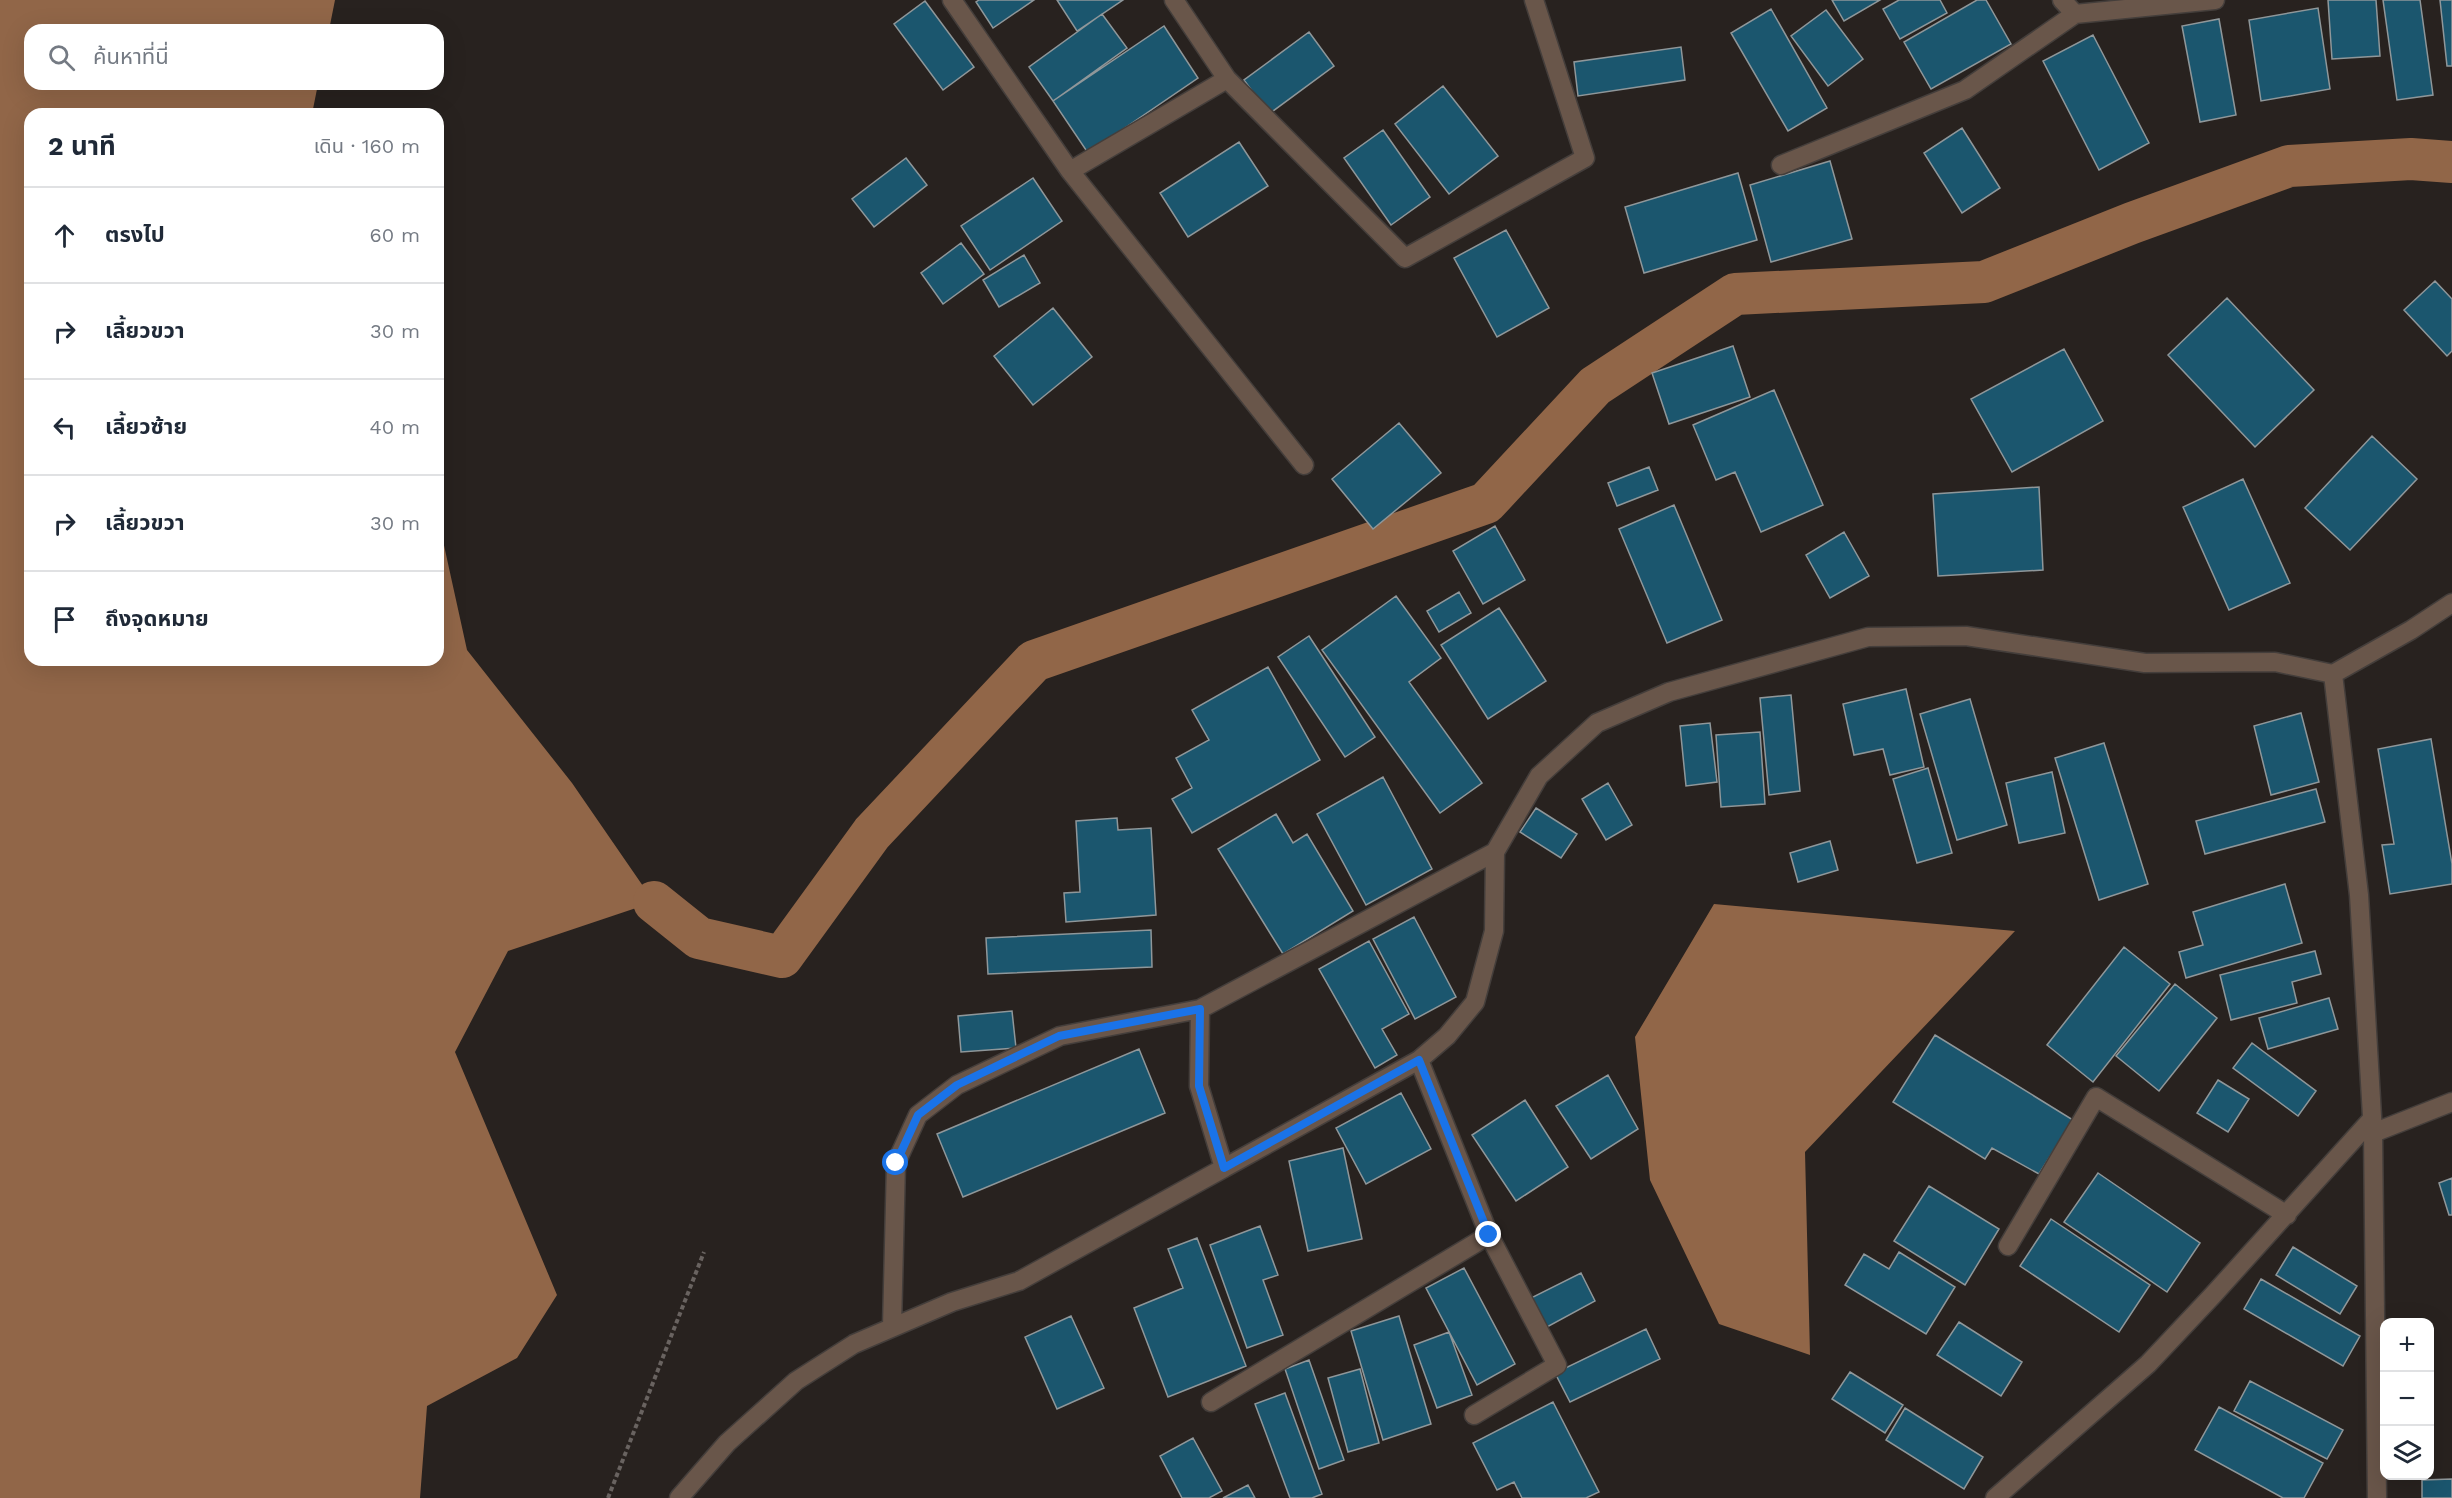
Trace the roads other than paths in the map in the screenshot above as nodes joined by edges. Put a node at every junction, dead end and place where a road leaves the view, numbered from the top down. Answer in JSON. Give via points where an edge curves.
{"nodes":[{"id":1,"x":952,"y":0,"type":"edge"},
{"id":2,"x":1174,"y":0,"type":"edge"},
{"id":3,"x":1534,"y":0,"type":"edge"},
{"id":4,"x":2062,"y":0,"type":"edge"},
{"id":5,"x":2215,"y":0,"type":"edge"},
{"id":6,"x":2075,"y":14,"type":"junction"},
{"id":7,"x":1227,"y":79,"type":"junction"},
{"id":8,"x":1781,"y":165,"type":"dead end"},
{"id":9,"x":1070,"y":171,"type":"junction"},
{"id":10,"x":1304,"y":465,"type":"dead end"},
{"id":11,"x":2452,"y":603,"type":"edge"},
{"id":12,"x":2333,"y":674,"type":"junction"},
{"id":13,"x":1495,"y":852,"type":"junction"},
{"id":14,"x":1200,"y":1009,"type":"junction"},
{"id":15,"x":1419,"y":1060,"type":"junction"},
{"id":16,"x":2452,"y":1102,"type":"edge"},
{"id":17,"x":2372,"y":1127,"type":"junction"},
{"id":18,"x":1224,"y":1168,"type":"junction"},
{"id":19,"x":2287,"y":1215,"type":"junction"},
{"id":20,"x":1489,"y":1235,"type":"junction"},
{"id":21,"x":2008,"y":1246,"type":"dead end"},
{"id":22,"x":892,"y":1327,"type":"junction"},
{"id":23,"x":1211,"y":1402,"type":"dead end"},
{"id":24,"x":1474,"y":1415,"type":"dead end"},
{"id":25,"x":679,"y":1498,"type":"edge"},
{"id":26,"x":1995,"y":1498,"type":"edge"},
{"id":27,"x":2377,"y":1498,"type":"edge"}],
"edges":[{"from":1,"to":9,"type":"street"},
{"from":2,"to":7,"type":"street"},
{"from":3,"to":7,"type":"street","via":[[1585,158],[1405,258]]},
{"from":4,"to":6,"type":"street"},
{"from":5,"to":6,"type":"street"},
{"from":6,"to":8,"type":"street","via":[[1965,90]]},
{"from":7,"to":9,"type":"street"},
{"from":9,"to":10,"type":"street"},
{"from":11,"to":12,"type":"street"},
{"from":12,"to":13,"type":"street","via":[[2276,662],[2145,663],[1966,636],[1868,638],[1669,692],[1597,723],[1539,776]]},
{"from":12,"to":17,"type":"street","via":[[2359,895]]},
{"from":13,"to":14,"type":"street"},
{"from":13,"to":15,"type":"street","via":[[1494,931],[1475,1002],[1447,1036]]},
{"from":14,"to":18,"type":"street","via":[[1199,1086]]},
{"from":14,"to":22,"type":"street","via":[[1059,1036],[957,1085],[918,1115],[896,1163]]},
{"from":15,"to":18,"type":"street"},
{"from":15,"to":20,"type":"street"},
{"from":16,"to":17,"type":"street"},
{"from":17,"to":19,"type":"street"},
{"from":17,"to":27,"type":"street"},
{"from":18,"to":22,"type":"street","via":[[1019,1281],[952,1302]]},
{"from":19,"to":21,"type":"street","via":[[2096,1097]]},
{"from":19,"to":26,"type":"street","via":[[2148,1364]]},
{"from":20,"to":23,"type":"street"},
{"from":20,"to":24,"type":"street","via":[[1557,1365]]},
{"from":22,"to":25,"type":"street","via":[[854,1344],[796,1381],[727,1443]]}]}
